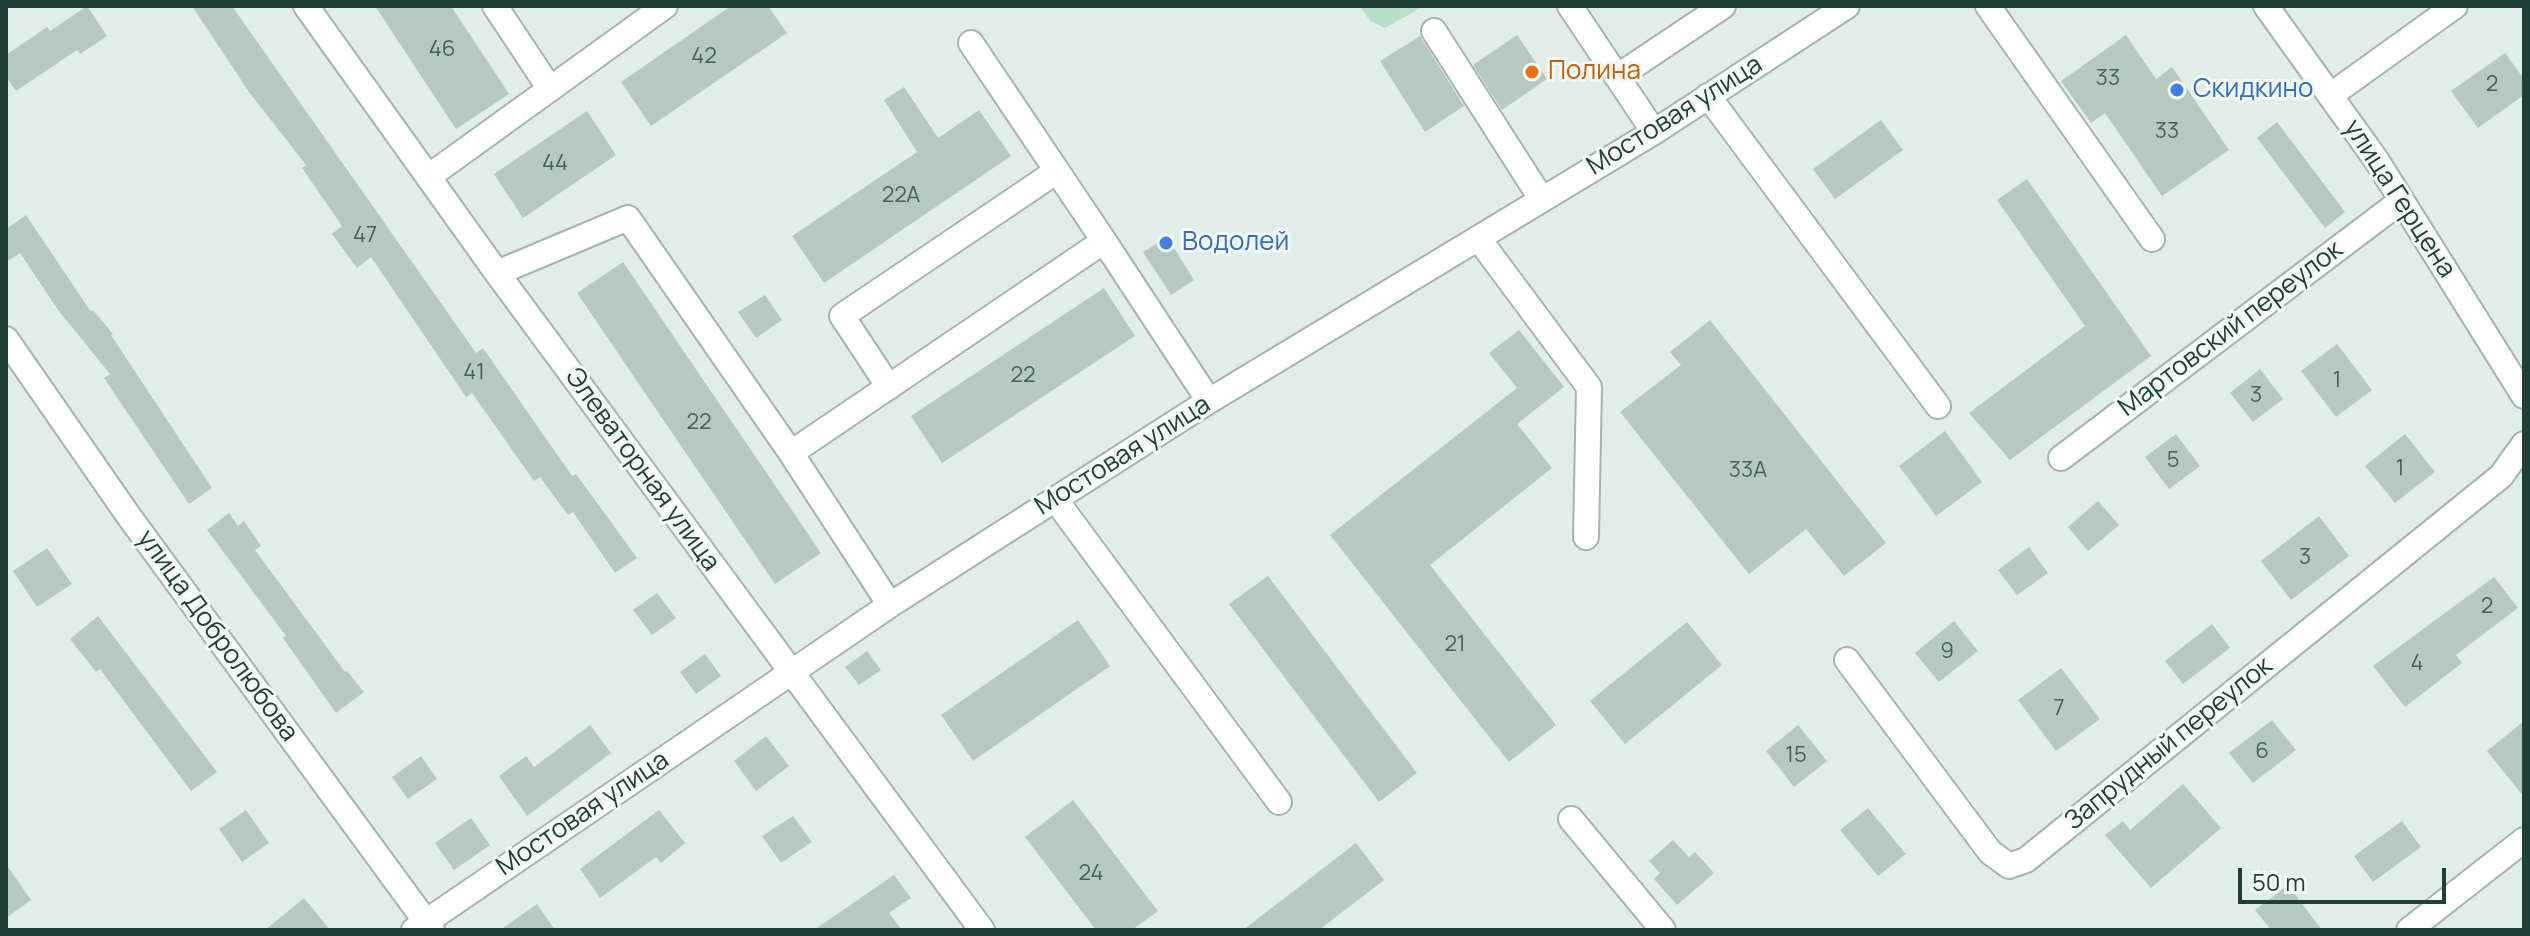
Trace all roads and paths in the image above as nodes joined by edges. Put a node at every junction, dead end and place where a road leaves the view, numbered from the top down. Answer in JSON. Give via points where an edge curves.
{"nodes":[{"id":1,"x":306,"y":6,"type":"edge"},
{"id":2,"x":495,"y":6,"type":"edge"},
{"id":3,"x":665,"y":6,"type":"edge"},
{"id":4,"x":1570,"y":6,"type":"edge"},
{"id":5,"x":1723,"y":6,"type":"edge"},
{"id":6,"x":1847,"y":6,"type":"edge"},
{"id":7,"x":1988,"y":6,"type":"edge"},
{"id":8,"x":2266,"y":6,"type":"edge"},
{"id":9,"x":2455,"y":6,"type":"edge"},
{"id":10,"x":1434,"y":31,"type":"dead end"},
{"id":11,"x":971,"y":43,"type":"dead end"},
{"id":12,"x":1617,"y":77,"type":"junction"},
{"id":13,"x":550,"y":89,"type":"junction"},
{"id":14,"x":2331,"y":95,"type":"junction"},
{"id":15,"x":1708,"y":96,"type":"junction"},
{"id":16,"x":1654,"y":132,"type":"junction"},
{"id":17,"x":1057,"y":171,"type":"junction"},
{"id":18,"x":428,"y":177,"type":"junction"},
{"id":19,"x":1542,"y":200,"type":"junction"},
{"id":20,"x":2401,"y":201,"type":"junction"},
{"id":21,"x":1478,"y":238,"type":"junction"},
{"id":22,"x":2152,"y":239,"type":"dead end"},
{"id":23,"x":1104,"y":241,"type":"junction"},
{"id":24,"x":497,"y":273,"type":"junction"},
{"id":25,"x":6,"y":339,"type":"edge"},
{"id":26,"x":889,"y":387,"type":"junction"},
{"id":27,"x":2524,"y":396,"type":"edge"},
{"id":28,"x":1209,"y":401,"type":"junction"},
{"id":29,"x":1938,"y":406,"type":"dead end"},
{"id":30,"x":2524,"y":444,"type":"edge"},
{"id":31,"x":791,"y":453,"type":"junction"},
{"id":32,"x":2061,"y":458,"type":"dead end"},
{"id":33,"x":1055,"y":499,"type":"junction"},
{"id":34,"x":1586,"y":537,"type":"dead end"},
{"id":35,"x":890,"y":605,"type":"junction"},
{"id":36,"x":1847,"y":660,"type":"dead end"},
{"id":37,"x":791,"y":673,"type":"junction"},
{"id":38,"x":1279,"y":802,"type":"dead end"},
{"id":39,"x":1571,"y":819,"type":"dead end"},
{"id":40,"x":2524,"y":840,"type":"edge"},
{"id":41,"x":424,"y":927,"type":"edge"},
{"id":42,"x":982,"y":930,"type":"edge"},
{"id":43,"x":1663,"y":930,"type":"edge"},
{"id":44,"x":2409,"y":930,"type":"edge"}],
"edges":[{"from":1,"to":18,"type":"street","name":"Элеваторная улица"},
{"from":2,"to":13,"type":"street"},
{"from":3,"to":13,"type":"street"},
{"from":4,"to":12,"type":"street"},
{"from":5,"to":12,"type":"street"},
{"from":6,"to":15,"type":"street","name":"Мостовая улица"},
{"from":7,"to":22,"type":"street"},
{"from":8,"to":14,"type":"street","name":"улица Герцена"},
{"from":9,"to":14,"type":"street"},
{"from":10,"to":19,"type":"street"},
{"from":11,"to":17,"type":"street"},
{"from":12,"to":16,"type":"street"},
{"from":13,"to":18,"type":"street"},
{"from":14,"to":20,"type":"street","name":"улица Герцена"},
{"from":15,"to":16,"type":"street","name":"Мостовая улица"},
{"from":15,"to":29,"type":"street"},
{"from":16,"to":19,"type":"street","name":"Мостовая улица"},
{"from":17,"to":23,"type":"street"},
{"from":17,"to":26,"type":"street","via":[[842,316]]},
{"from":18,"to":24,"type":"street","name":"Элеваторная улица"},
{"from":19,"to":21,"type":"street","name":"Мостовая улица"},
{"from":20,"to":27,"type":"street","name":"улица Герцена"},
{"from":20,"to":32,"type":"street","name":"Мартовский переулок"},
{"from":21,"to":28,"type":"street","name":"Мостовая улица"},
{"from":21,"to":34,"type":"street","via":[[1589,387]]},
{"from":23,"to":26,"type":"street"},
{"from":23,"to":28,"type":"street"},
{"from":24,"to":31,"type":"street","via":[[628,218]]},
{"from":24,"to":37,"type":"street","name":"Элеваторная улица"},
{"from":25,"to":41,"type":"street","name":"улица Добролюбова"},
{"from":26,"to":31,"type":"street"},
{"from":28,"to":33,"type":"street","name":"Мостовая улица"},
{"from":30,"to":36,"type":"street","name":"Запрудный переулок","via":[[2501,476],[2026,860],[2009,866],[1990,852]]},
{"from":31,"to":35,"type":"street"},
{"from":33,"to":35,"type":"street","name":"Мостовая улица"},
{"from":33,"to":38,"type":"street"},
{"from":35,"to":37,"type":"street","name":"Мостовая улица"},
{"from":37,"to":41,"type":"street","name":"Мостовая улица"},
{"from":37,"to":42,"type":"street","name":"Элеваторная улица"},
{"from":39,"to":43,"type":"street"},
{"from":40,"to":44,"type":"street"}]}
